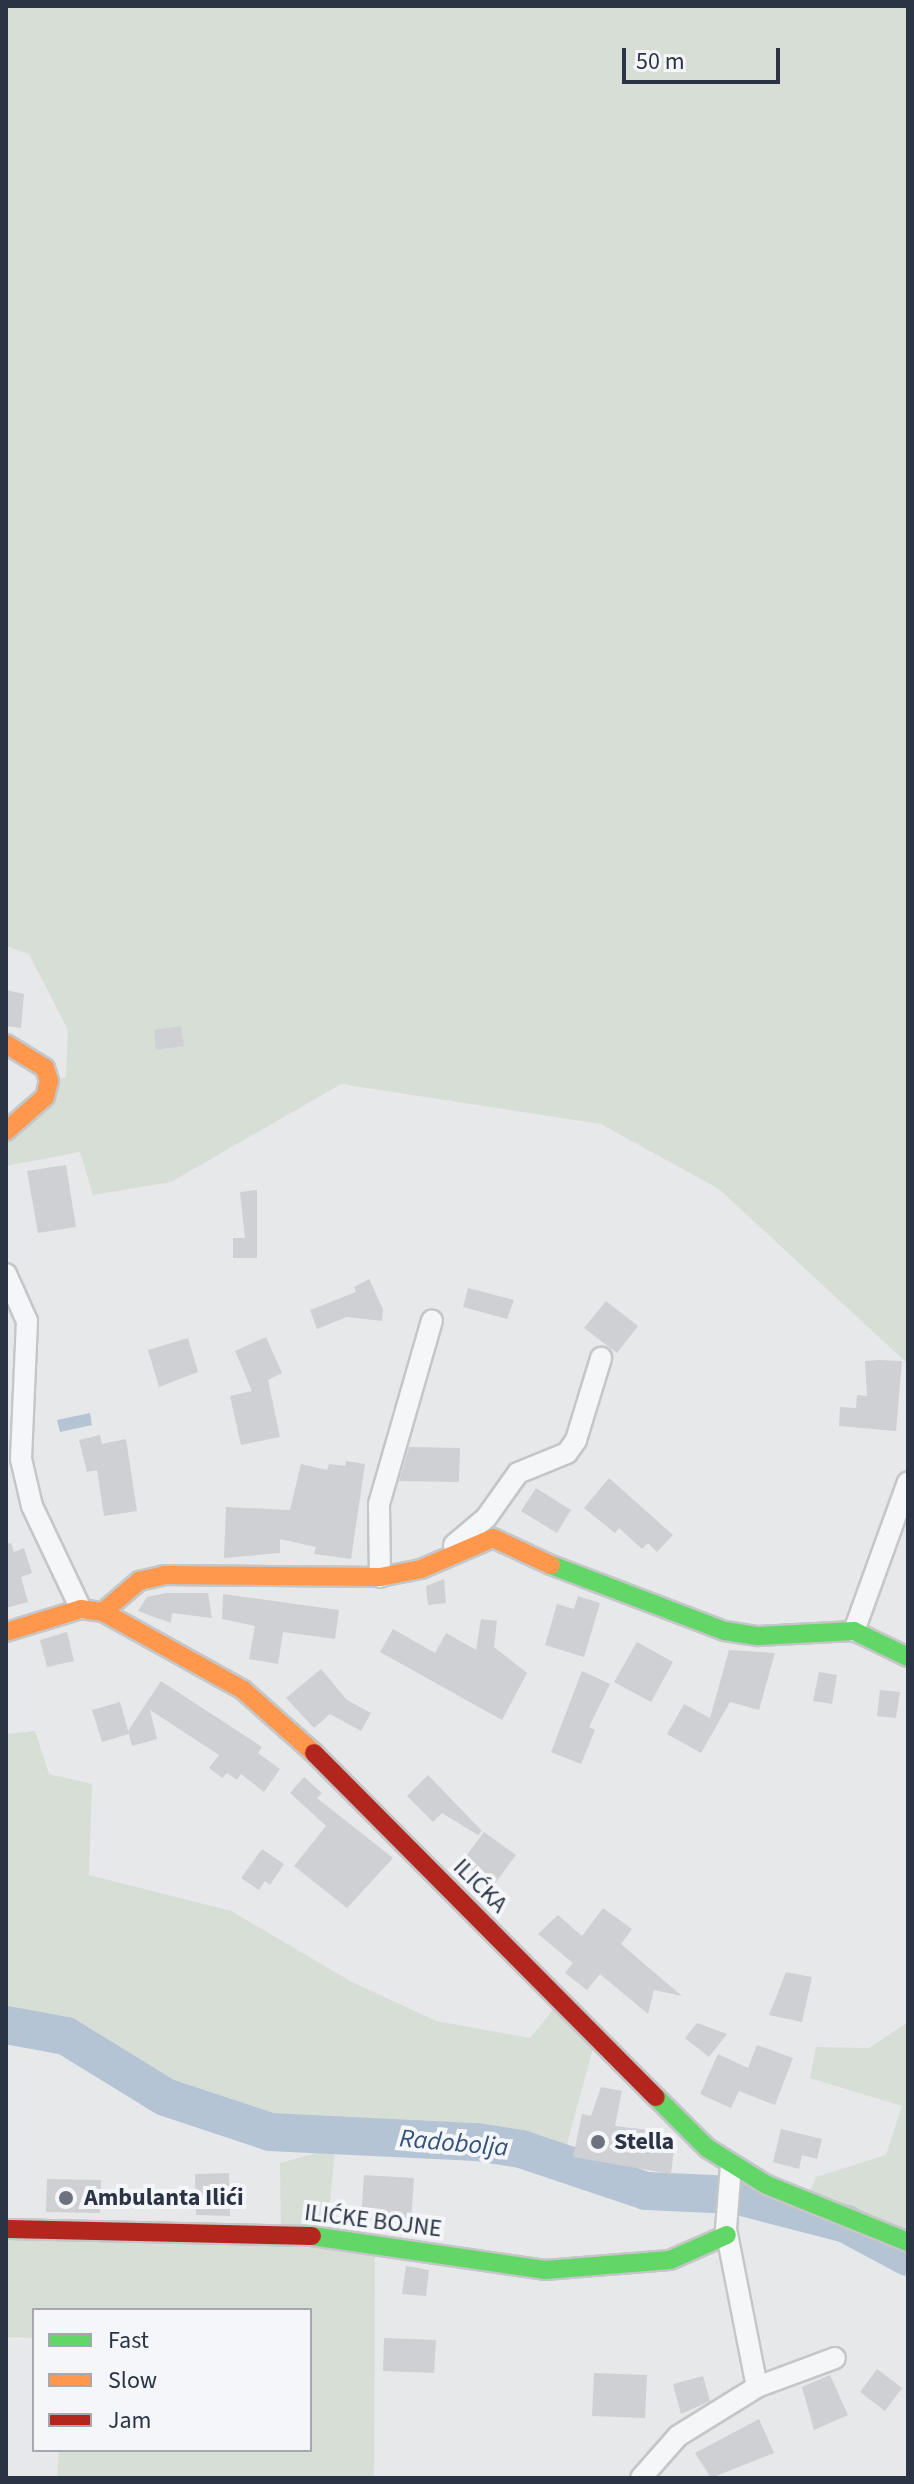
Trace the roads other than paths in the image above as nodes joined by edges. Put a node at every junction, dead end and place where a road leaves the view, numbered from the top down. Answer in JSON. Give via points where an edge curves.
{"nodes":[{"id":1,"x":6,"y":1044,"type":"edge"},
{"id":2,"x":6,"y":1131,"type":"edge"},
{"id":3,"x":6,"y":1274,"type":"edge"},
{"id":4,"x":432,"y":1320,"type":"dead end"},
{"id":5,"x":601,"y":1358,"type":"dead end"},
{"id":6,"x":908,"y":1482,"type":"edge"},
{"id":7,"x":421,"y":1569,"type":"junction"},
{"id":8,"x":380,"y":1577,"type":"junction"},
{"id":9,"x":81,"y":1609,"type":"junction"},
{"id":10,"x":103,"y":1612,"type":"junction"},
{"id":11,"x":854,"y":1631,"type":"junction"},
{"id":12,"x":6,"y":1632,"type":"edge"},
{"id":13,"x":908,"y":1657,"type":"edge"},
{"id":14,"x":731,"y":2165,"type":"junction"},
{"id":15,"x":6,"y":2229,"type":"edge"},
{"id":16,"x":726,"y":2232,"type":"junction"},
{"id":17,"x":908,"y":2242,"type":"edge"},
{"id":18,"x":835,"y":2358,"type":"dead end"},
{"id":19,"x":757,"y":2387,"type":"junction"},
{"id":20,"x":641,"y":2478,"type":"edge"}],
"edges":[{"from":1,"to":2,"type":"street","via":[[45,1068],[49,1081],[45,1097]]},
{"from":3,"to":9,"type":"street","via":[[27,1321],[21,1445],[32,1506]]},
{"from":4,"to":8,"type":"street","via":[[379,1504]]},
{"from":5,"to":7,"type":"street","via":[[576,1440],[567,1453],[518,1473],[486,1518]]},
{"from":6,"to":11,"type":"street"},
{"from":7,"to":8,"type":"street"},
{"from":7,"to":11,"type":"street","via":[[493,1538],[577,1577],[643,1596],[725,1631],[758,1636]]},
{"from":8,"to":10,"type":"street","via":[[164,1575],[139,1581]]},
{"from":9,"to":10,"type":"street","name":"ILIĆKA"},
{"from":9,"to":12,"type":"street","name":"ILIĆKA"},
{"from":10,"to":14,"type":"street","name":"ILIĆKA","via":[[243,1690],[282,1721],[707,2148]]},
{"from":11,"to":13,"type":"street"},
{"from":14,"to":16,"type":"street"},
{"from":14,"to":17,"type":"street","name":"ILIĆKA","via":[[805,2203]]},
{"from":15,"to":16,"type":"street","name":"ILIĆKE BOJNE","via":[[327,2236],[545,2270],[670,2260]]},
{"from":16,"to":19,"type":"street"},
{"from":18,"to":19,"type":"street"},
{"from":19,"to":20,"type":"street","via":[[678,2436]]}]}
